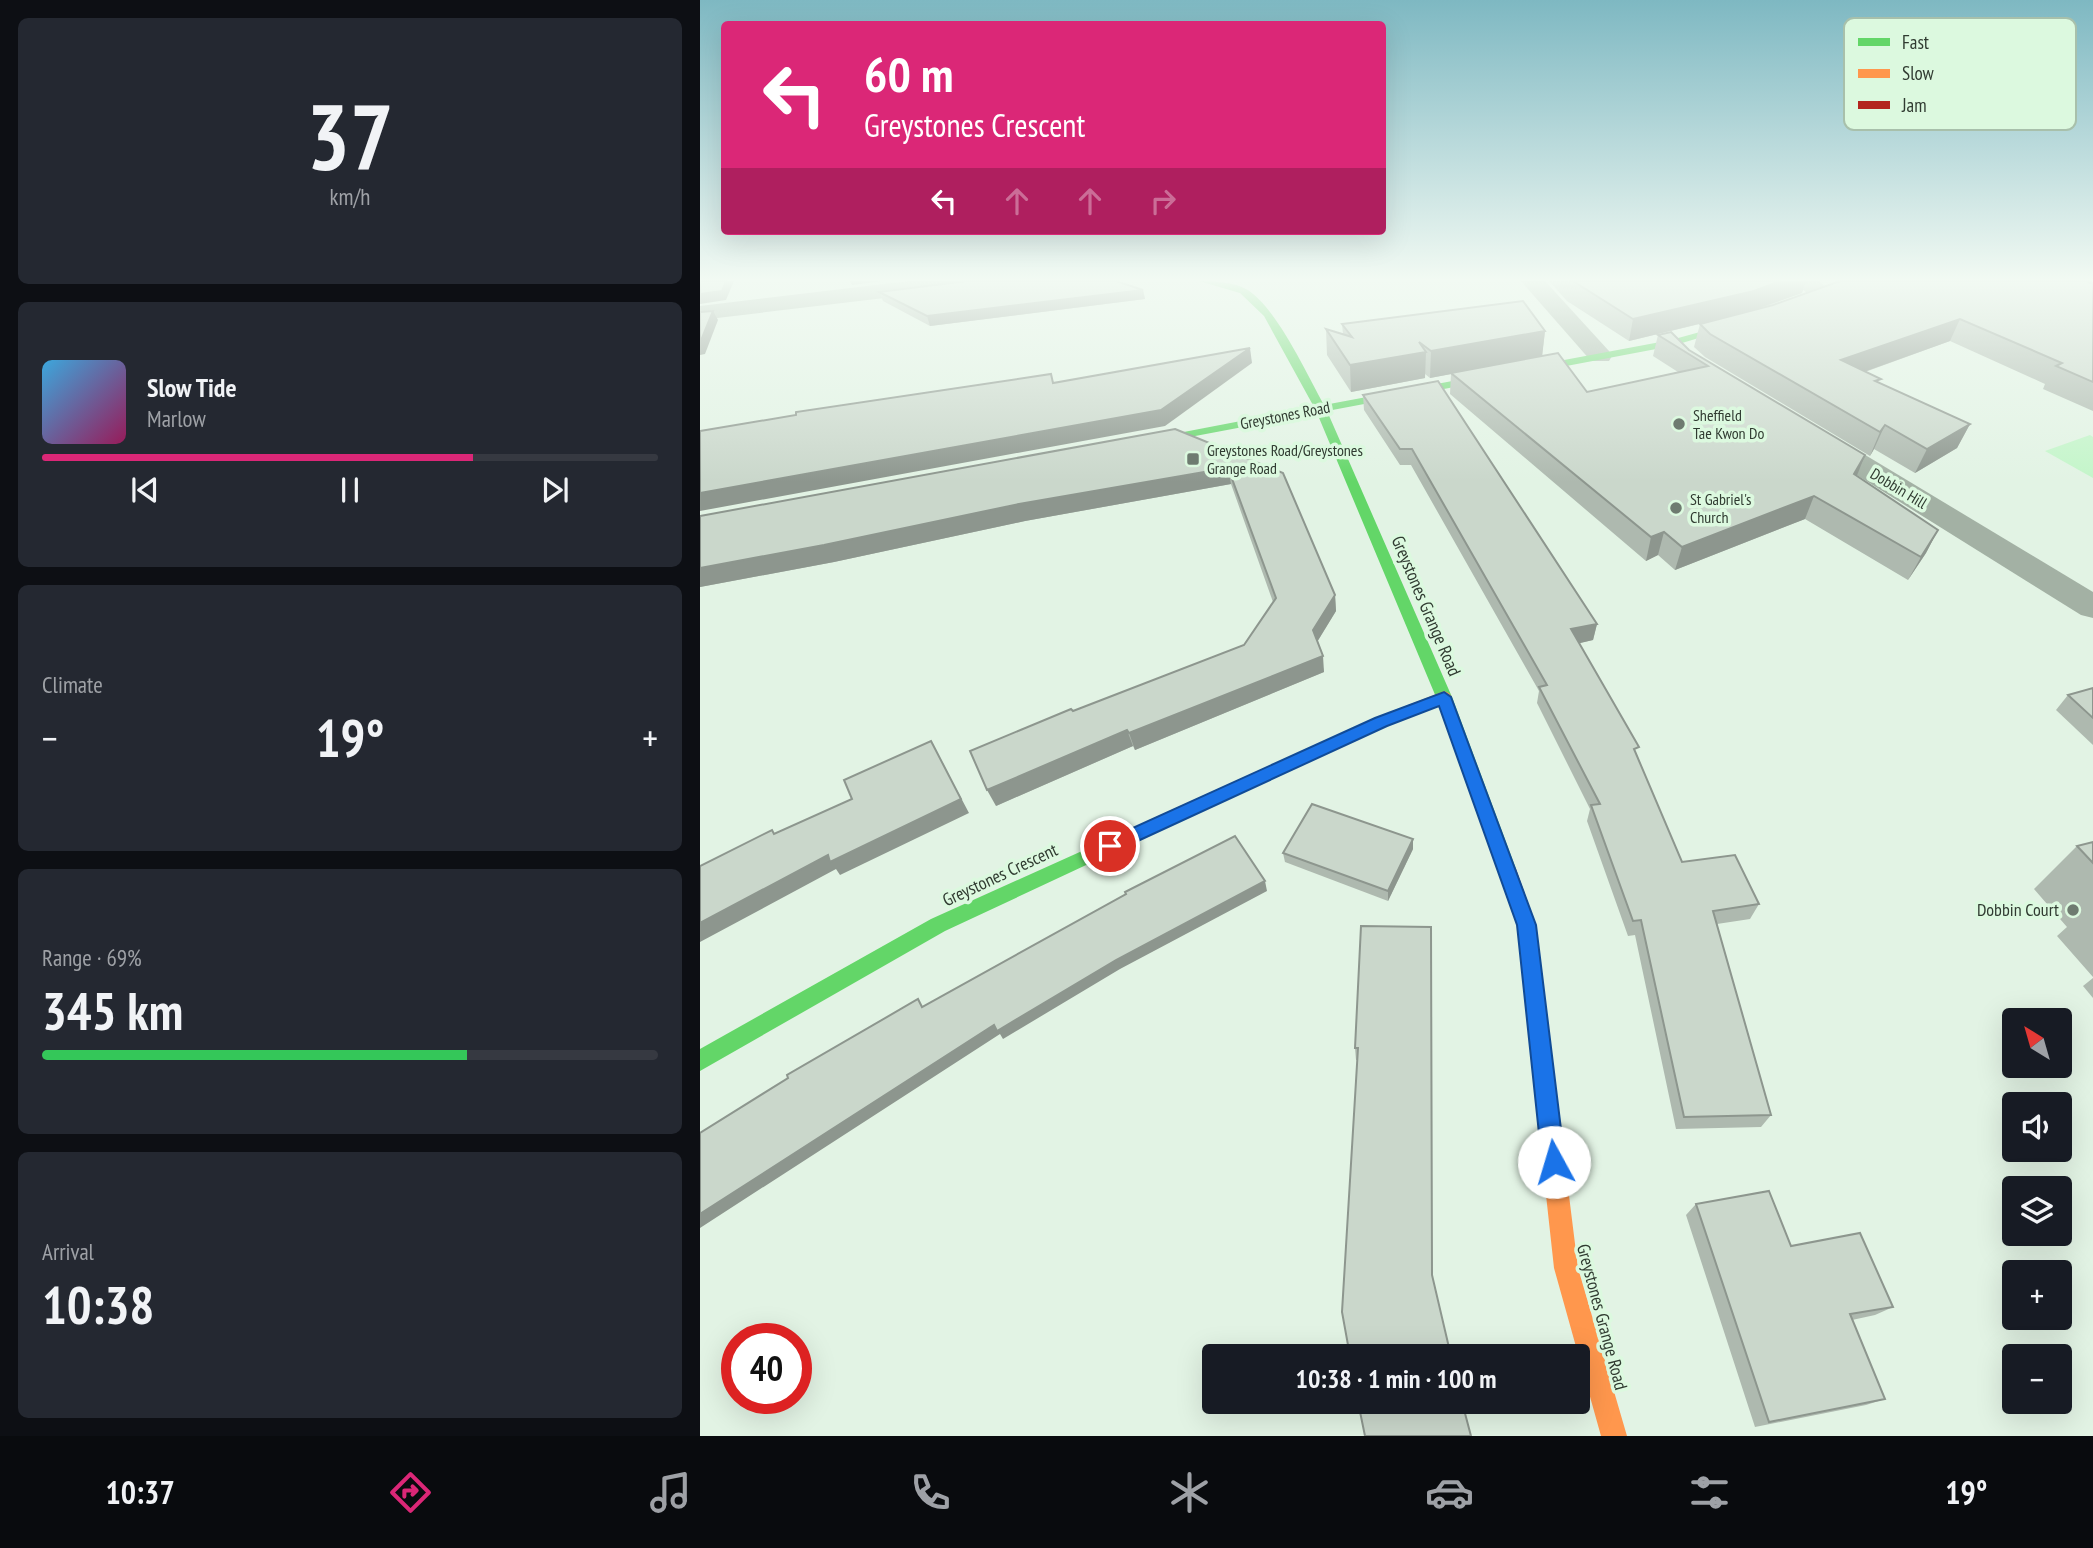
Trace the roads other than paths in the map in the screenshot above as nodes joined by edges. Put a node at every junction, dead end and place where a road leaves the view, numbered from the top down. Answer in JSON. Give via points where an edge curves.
{"nodes":[{"id":1,"x":1286,"y":348,"type":"edge"},
{"id":2,"x":1593,"y":348,"type":"edge"},
{"id":3,"x":1644,"y":348,"type":"edge"},
{"id":4,"x":1677,"y":348,"type":"edge"},
{"id":5,"x":1600,"y":356,"type":"junction"},
{"id":6,"x":1694,"y":364,"type":"edge"},
{"id":7,"x":1320,"y":408,"type":"junction"},
{"id":8,"x":1787,"y":420,"type":"edge"},
{"id":9,"x":1117,"y":447,"type":"edge"},
{"id":10,"x":2093,"y":607,"type":"edge"},
{"id":11,"x":1444,"y":697,"type":"junction"},
{"id":12,"x":700,"y":1061,"type":"edge"},
{"id":13,"x":1614,"y":1436,"type":"edge"}],
"edges":[{"from":1,"to":7,"type":"street","name":"Greystones Grange Road"},
{"from":2,"to":5,"type":"street"},
{"from":3,"to":5,"type":"street","name":"Greystones Road"},
{"from":4,"to":6,"type":"street"},
{"from":5,"to":7,"type":"street","name":"Greystones Road"},
{"from":7,"to":9,"type":"street","name":"Greystones Road"},
{"from":7,"to":11,"type":"street","name":"Greystones Grange Road"},
{"from":8,"to":10,"type":"street","name":"Dobbin Hill"},
{"from":11,"to":12,"type":"street","name":"Greystones Crescent","via":[[938,925]]},
{"from":11,"to":13,"type":"street","name":"Greystones Grange Road","via":[[1527,925],[1566,1268]]}]}
